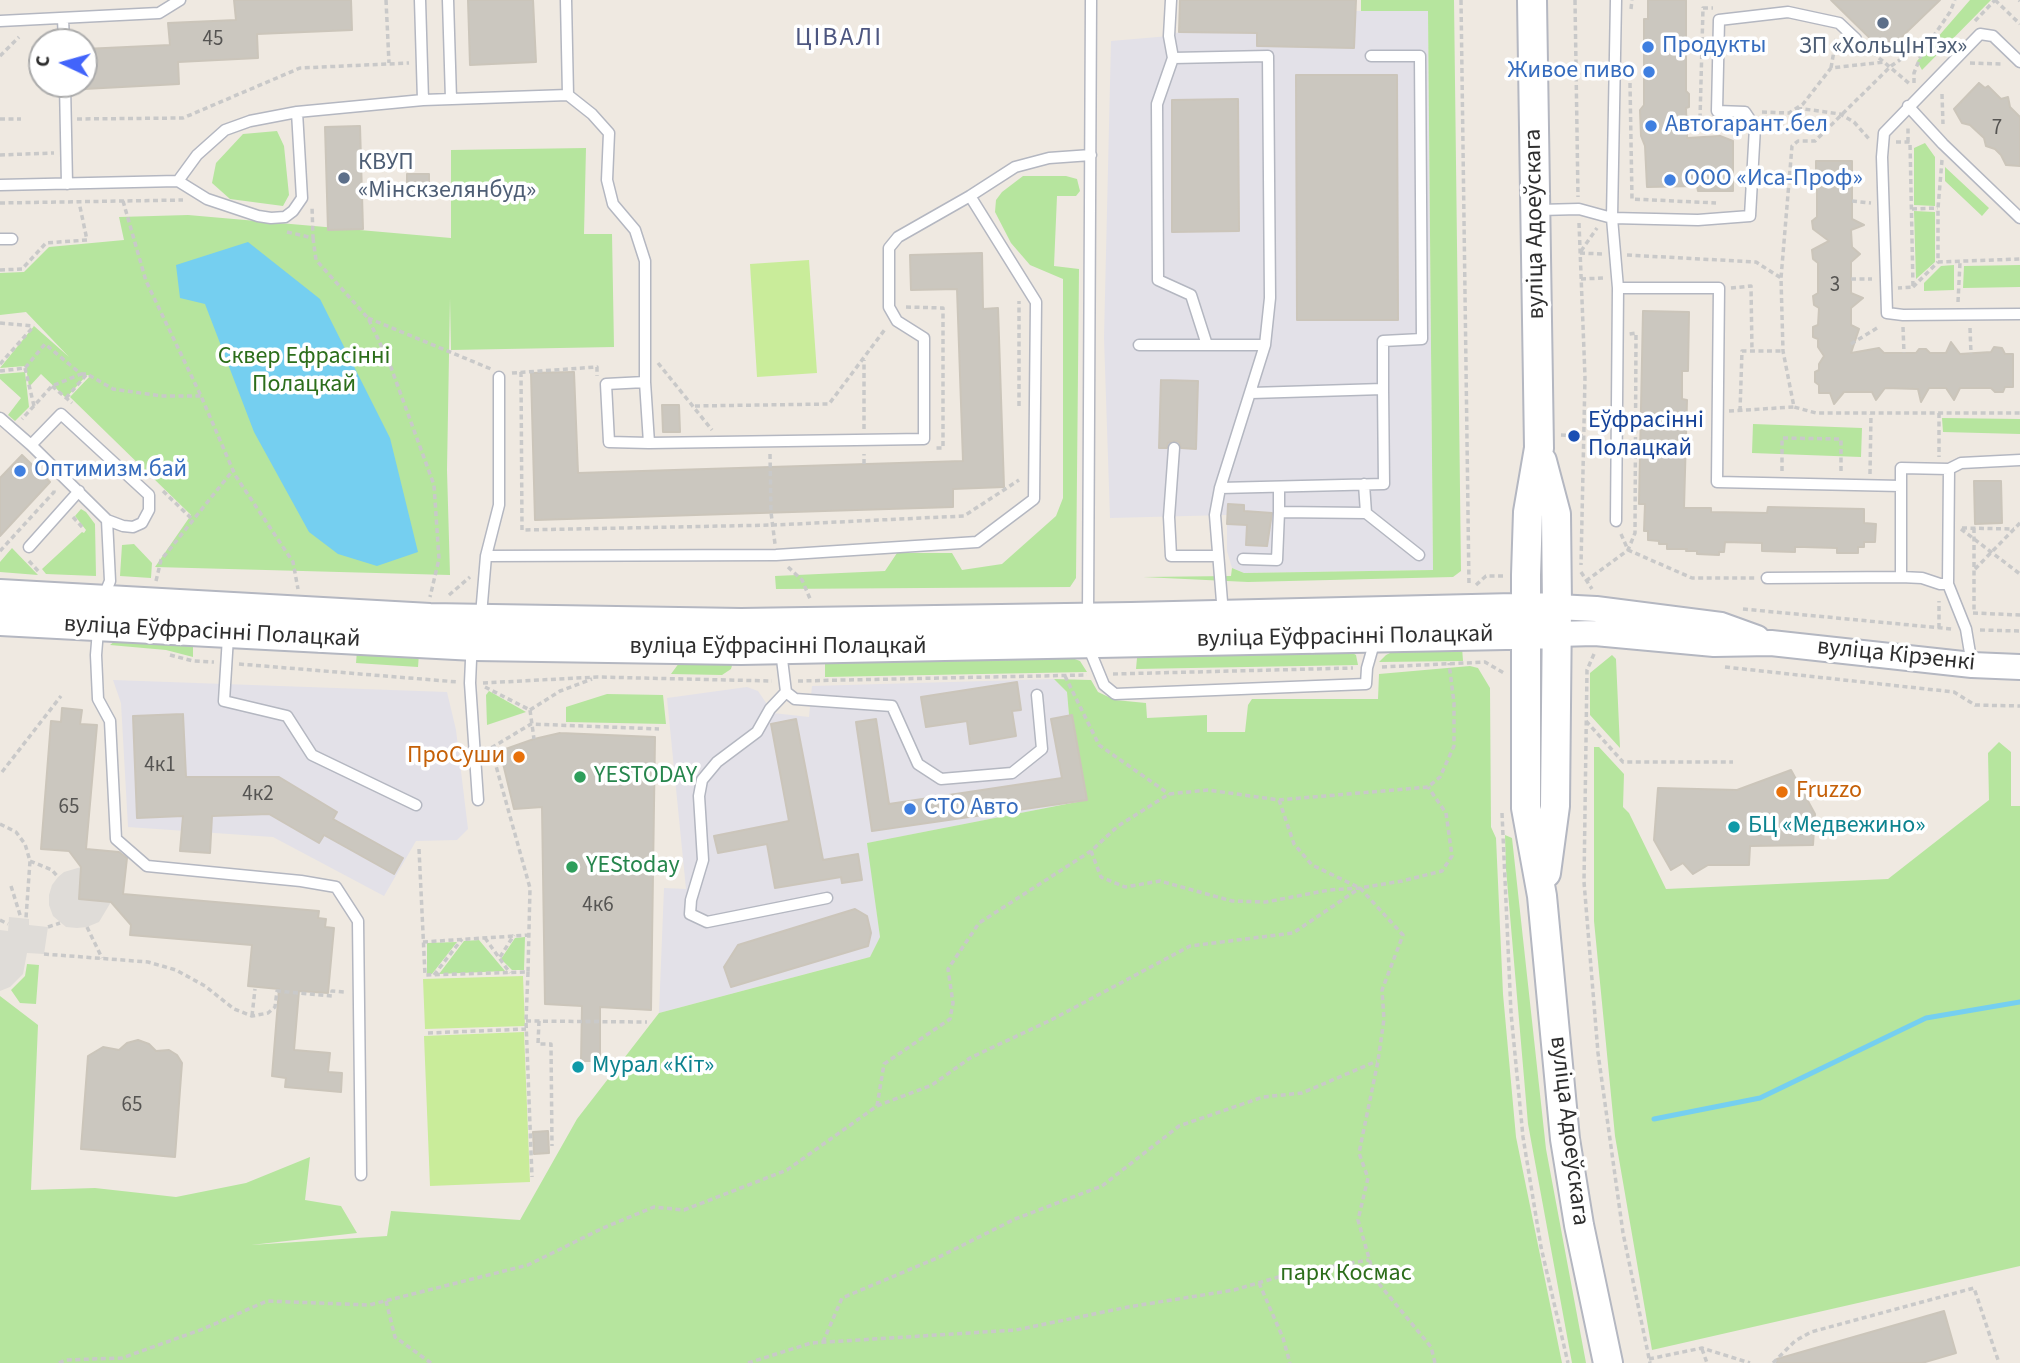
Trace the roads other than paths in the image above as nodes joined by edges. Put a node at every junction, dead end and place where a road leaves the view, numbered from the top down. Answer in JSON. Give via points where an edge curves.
{"nodes":[{"id":1,"x":178,"y":0,"type":"edge"},
{"id":2,"x":419,"y":0,"type":"edge"},
{"id":3,"x":448,"y":0,"type":"edge"},
{"id":4,"x":566,"y":0,"type":"edge"},
{"id":5,"x":1091,"y":0,"type":"edge"},
{"id":6,"x":1171,"y":0,"type":"edge"},
{"id":7,"x":1532,"y":0,"type":"edge"},
{"id":8,"x":1616,"y":0,"type":"edge"},
{"id":9,"x":63,"y":19,"type":"junction"},
{"id":10,"x":0,"y":21,"type":"edge"},
{"id":11,"x":63,"y":28,"type":"edge"},
{"id":12,"x":1856,"y":39,"type":"dead end"},
{"id":13,"x":1371,"y":56,"type":"dead end"},
{"id":14,"x":1173,"y":58,"type":"junction"},
{"id":15,"x":2020,"y":62,"type":"edge"},
{"id":16,"x":568,"y":96,"type":"junction"},
{"id":17,"x":65,"y":98,"type":"edge"},
{"id":18,"x":451,"y":99,"type":"junction"},
{"id":19,"x":423,"y":100,"type":"junction"},
{"id":20,"x":1908,"y":106,"type":"junction"},
{"id":21,"x":297,"y":112,"type":"junction"},
{"id":22,"x":1090,"y":155,"type":"junction"},
{"id":23,"x":178,"y":181,"type":"junction"},
{"id":24,"x":67,"y":184,"type":"junction"},
{"id":25,"x":0,"y":185,"type":"edge"},
{"id":26,"x":970,"y":196,"type":"junction"},
{"id":27,"x":1536,"y":210,"type":"junction"},
{"id":28,"x":1609,"y":217,"type":"junction"},
{"id":29,"x":2020,"y":218,"type":"edge"},
{"id":30,"x":0,"y":239,"type":"edge"},
{"id":31,"x":12,"y":239,"type":"dead end"},
{"id":32,"x":1617,"y":283,"type":"junction"},
{"id":33,"x":2020,"y":314,"type":"edge"},
{"id":34,"x":1139,"y":345,"type":"dead end"},
{"id":35,"x":1206,"y":345,"type":"junction"},
{"id":36,"x":1265,"y":345,"type":"junction"},
{"id":37,"x":499,"y":377,"type":"dead end"},
{"id":38,"x":645,"y":382,"type":"junction"},
{"id":39,"x":1383,"y":389,"type":"junction"},
{"id":40,"x":1251,"y":393,"type":"junction"},
{"id":41,"x":0,"y":418,"type":"edge"},
{"id":42,"x":649,"y":443,"type":"junction"},
{"id":43,"x":31,"y":445,"type":"junction"},
{"id":44,"x":1174,"y":448,"type":"dead end"},
{"id":45,"x":1539,"y":448,"type":"junction"},
{"id":46,"x":2020,"y":460,"type":"edge"},
{"id":47,"x":1950,"y":468,"type":"junction"},
{"id":48,"x":1364,"y":484,"type":"junction"},
{"id":49,"x":1279,"y":486,"type":"junction"},
{"id":50,"x":1901,"y":486,"type":"junction"},
{"id":51,"x":1220,"y":488,"type":"junction"},
{"id":52,"x":79,"y":491,"type":"junction"},
{"id":53,"x":1279,"y":512,"type":"junction"},
{"id":54,"x":1366,"y":513,"type":"junction"},
{"id":55,"x":107,"y":520,"type":"junction"},
{"id":56,"x":1616,"y":521,"type":"road end"},
{"id":57,"x":29,"y":547,"type":"dead end"},
{"id":58,"x":1419,"y":555,"type":"dead end"},
{"id":59,"x":486,"y":556,"type":"junction"},
{"id":60,"x":1218,"y":556,"type":"junction"},
{"id":61,"x":1243,"y":559,"type":"dead end"},
{"id":62,"x":1901,"y":577,"type":"junction"},
{"id":63,"x":1767,"y":578,"type":"road end"},
{"id":64,"x":1948,"y":584,"type":"junction"},
{"id":65,"x":0,"y":594,"type":"edge"},
{"id":66,"x":100,"y":613,"type":"junction"},
{"id":67,"x":1223,"y":615,"type":"junction"},
{"id":68,"x":1557,"y":620,"type":"junction"},
{"id":69,"x":0,"y":621,"type":"edge"},
{"id":70,"x":1526,"y":621,"type":"junction"},
{"id":71,"x":479,"y":626,"type":"junction"},
{"id":72,"x":1088,"y":631,"type":"junction"},
{"id":73,"x":229,"y":634,"type":"junction"},
{"id":74,"x":780,"y":636,"type":"junction"},
{"id":75,"x":1376,"y":636,"type":"junction"},
{"id":76,"x":1972,"y":665,"type":"junction"},
{"id":77,"x":2020,"y":667,"type":"edge"},
{"id":78,"x":786,"y":692,"type":"junction"},
{"id":79,"x":1037,"y":695,"type":"dead end"},
{"id":80,"x":478,"y":800,"type":"dead end"},
{"id":81,"x":416,"y":805,"type":"dead end"},
{"id":82,"x":1542,"y":896,"type":"junction"},
{"id":83,"x":827,"y":898,"type":"dead end"},
{"id":84,"x":361,"y":1175,"type":"dead end"},
{"id":85,"x":1608,"y":1363,"type":"edge"}],
"edges":[{"from":1,"to":9,"type":"lane","via":[[159,13]]},
{"from":2,"to":19,"type":"lane"},
{"from":3,"to":18,"type":"lane"},
{"from":4,"to":16,"type":"lane"},
{"from":5,"to":22,"type":"lane"},
{"from":6,"to":14,"type":"lane"},
{"from":7,"to":27,"type":"main road","name":"вуліца Адоеўскага"},
{"from":8,"to":28,"type":"lane"},
{"from":9,"to":10,"type":"lane"},
{"from":9,"to":11,"type":"lane"},
{"from":12,"to":28,"type":"lane","via":[[1839,23],[1788,12],[1718,20],[1717,111],[1745,112],[1755,127],[1751,216],[1698,220]]},
{"from":13,"to":39,"type":"lane","via":[[1420,55],[1422,339],[1383,341]]},
{"from":14,"to":35,"type":"lane","via":[[1157,104],[1158,280],[1191,295]]},
{"from":14,"to":36,"type":"lane","via":[[1268,56],[1270,298]]},
{"from":15,"to":20,"type":"lane","via":[[1993,36],[1980,34]]},
{"from":16,"to":18,"type":"lane"},
{"from":16,"to":38,"type":"lane","via":[[609,133],[607,180],[613,204],[635,230],[645,261]]},
{"from":17,"to":24,"type":"lane"},
{"from":18,"to":19,"type":"lane"},
{"from":19,"to":21,"type":"lane"},
{"from":20,"to":29,"type":"lane"},
{"from":20,"to":33,"type":"lane","via":[[1884,133],[1887,313]]},
{"from":21,"to":23,"type":"lane","via":[[225,130],[197,155]]},
{"from":21,"to":23,"type":"lane","via":[[302,198],[285,216],[258,216],[207,199]]},
{"from":22,"to":26,"type":"lane","via":[[1049,158],[1015,167]]},
{"from":22,"to":72,"type":"lane"},
{"from":23,"to":24,"type":"lane"},
{"from":24,"to":25,"type":"lane"},
{"from":26,"to":42,"type":"lane","via":[[898,237],[889,248],[889,307],[897,321],[924,338],[924,439]]},
{"from":26,"to":59,"type":"lane","via":[[1036,302],[1034,499],[977,542],[776,555]]},
{"from":27,"to":28,"type":"lane","via":[[1578,209]]},
{"from":27,"to":45,"type":"main road","name":"вуліца Адоеўскага"},
{"from":28,"to":32,"type":"lane"},
{"from":30,"to":31,"type":"lane"},
{"from":32,"to":50,"type":"lane","via":[[1719,288],[1717,482]]},
{"from":32,"to":56,"type":"lane"},
{"from":34,"to":35,"type":"lane"},
{"from":35,"to":36,"type":"lane"},
{"from":36,"to":40,"type":"lane"},
{"from":37,"to":59,"type":"lane","via":[[499,505]]},
{"from":38,"to":42,"type":"lane"},
{"from":38,"to":42,"type":"lane","via":[[606,384],[609,442]]},
{"from":39,"to":40,"type":"lane"},
{"from":39,"to":48,"type":"lane","via":[[1384,484]]},
{"from":40,"to":51,"type":"lane"},
{"from":41,"to":43,"type":"lane"},
{"from":43,"to":52,"type":"lane"},
{"from":43,"to":55,"type":"lane","via":[[61,414],[149,495],[149,510],[142,523],[133,527]]},
{"from":44,"to":60,"type":"lane","via":[[1171,556]]},
{"from":45,"to":68,"type":"main road","name":"вуліца Адоеўскага","via":[[1556,514]]},
{"from":45,"to":70,"type":"main road","name":"вуліца Адоеўскага","via":[[1528,512]]},
{"from":46,"to":47,"type":"lane","via":[[1961,463]]},
{"from":47,"to":50,"type":"lane","via":[[1900,468]]},
{"from":47,"to":64,"type":"lane"},
{"from":48,"to":49,"type":"lane"},
{"from":48,"to":54,"type":"lane"},
{"from":49,"to":51,"type":"lane"},
{"from":49,"to":53,"type":"lane"},
{"from":50,"to":62,"type":"lane"},
{"from":51,"to":60,"type":"lane","via":[[1215,515]]},
{"from":52,"to":55,"type":"lane"},
{"from":52,"to":57,"type":"lane"},
{"from":53,"to":54,"type":"lane"},
{"from":53,"to":61,"type":"lane","via":[[1277,560]]},
{"from":54,"to":58,"type":"lane"},
{"from":55,"to":66,"type":"lane","via":[[110,582]]},
{"from":59,"to":71,"type":"lane"},
{"from":60,"to":67,"type":"lane"},
{"from":62,"to":63,"type":"lane"},
{"from":62,"to":64,"type":"lane"},
{"from":64,"to":76,"type":"lane","via":[[1966,629]]},
{"from":65,"to":66,"type":"main road","name":"вуліца Еўфрасінні Полацкай"},
{"from":66,"to":69,"type":"main road","name":"вуліца Еўфрасінні Полацкай"},
{"from":66,"to":71,"type":"main road","name":"вуліца Еўфрасінні Полацкай"},
{"from":66,"to":73,"type":"main road","name":"вуліца Еўфрасінні Полацкай"},
{"from":66,"to":84,"type":"lane","via":[[98,699],[110,721],[116,839],[147,866],[336,887],[358,921]]},
{"from":67,"to":70,"type":"main road","name":"вуліца Еўфрасінні Полацкай"},
{"from":67,"to":72,"type":"main road","name":"вуліца Еўфрасінні Полацкай"},
{"from":68,"to":70,"type":"main road","name":"вуліца Еўфрасінні Полацкай"},
{"from":68,"to":76,"type":"street","name":"вуліца Кірэенкі","via":[[1596,609],[1721,625],[1771,643]]},
{"from":68,"to":82,"type":"main road","name":"вуліца Адоеўскага","via":[[1555,806]]},
{"from":70,"to":75,"type":"main road","name":"вуліца Еўфрасінні Полацкай"},
{"from":70,"to":82,"type":"main road","name":"вуліца Адоеўскага","via":[[1526,808]]},
{"from":71,"to":73,"type":"main road","name":"вуліца Еўфрасінні Полацкай"},
{"from":71,"to":74,"type":"main road","name":"вуліца Еўфрасінні Полацкай"},
{"from":71,"to":80,"type":"lane","via":[[470,683]]},
{"from":72,"to":74,"type":"main road","name":"вуліца Еўфрасінні Полацкай"},
{"from":72,"to":75,"type":"main road","name":"вуліца Еўфрасінні Полацкай"},
{"from":72,"to":75,"type":"lane","via":[[1104,685],[1115,694],[1366,684]]},
{"from":73,"to":81,"type":"lane","via":[[224,701],[287,716],[312,755]]},
{"from":74,"to":78,"type":"lane"},
{"from":76,"to":77,"type":"street","name":"вуліца Кірэенкі"},
{"from":78,"to":79,"type":"lane","via":[[795,699],[892,706],[918,764],[941,779],[1012,773],[1042,749]]},
{"from":78,"to":83,"type":"lane","via":[[757,732],[717,762],[702,780],[703,860],[690,914],[707,922]]},
{"from":82,"to":85,"type":"main road","name":"вуліца Адоеўскага","via":[[1565,1139]]}]}
